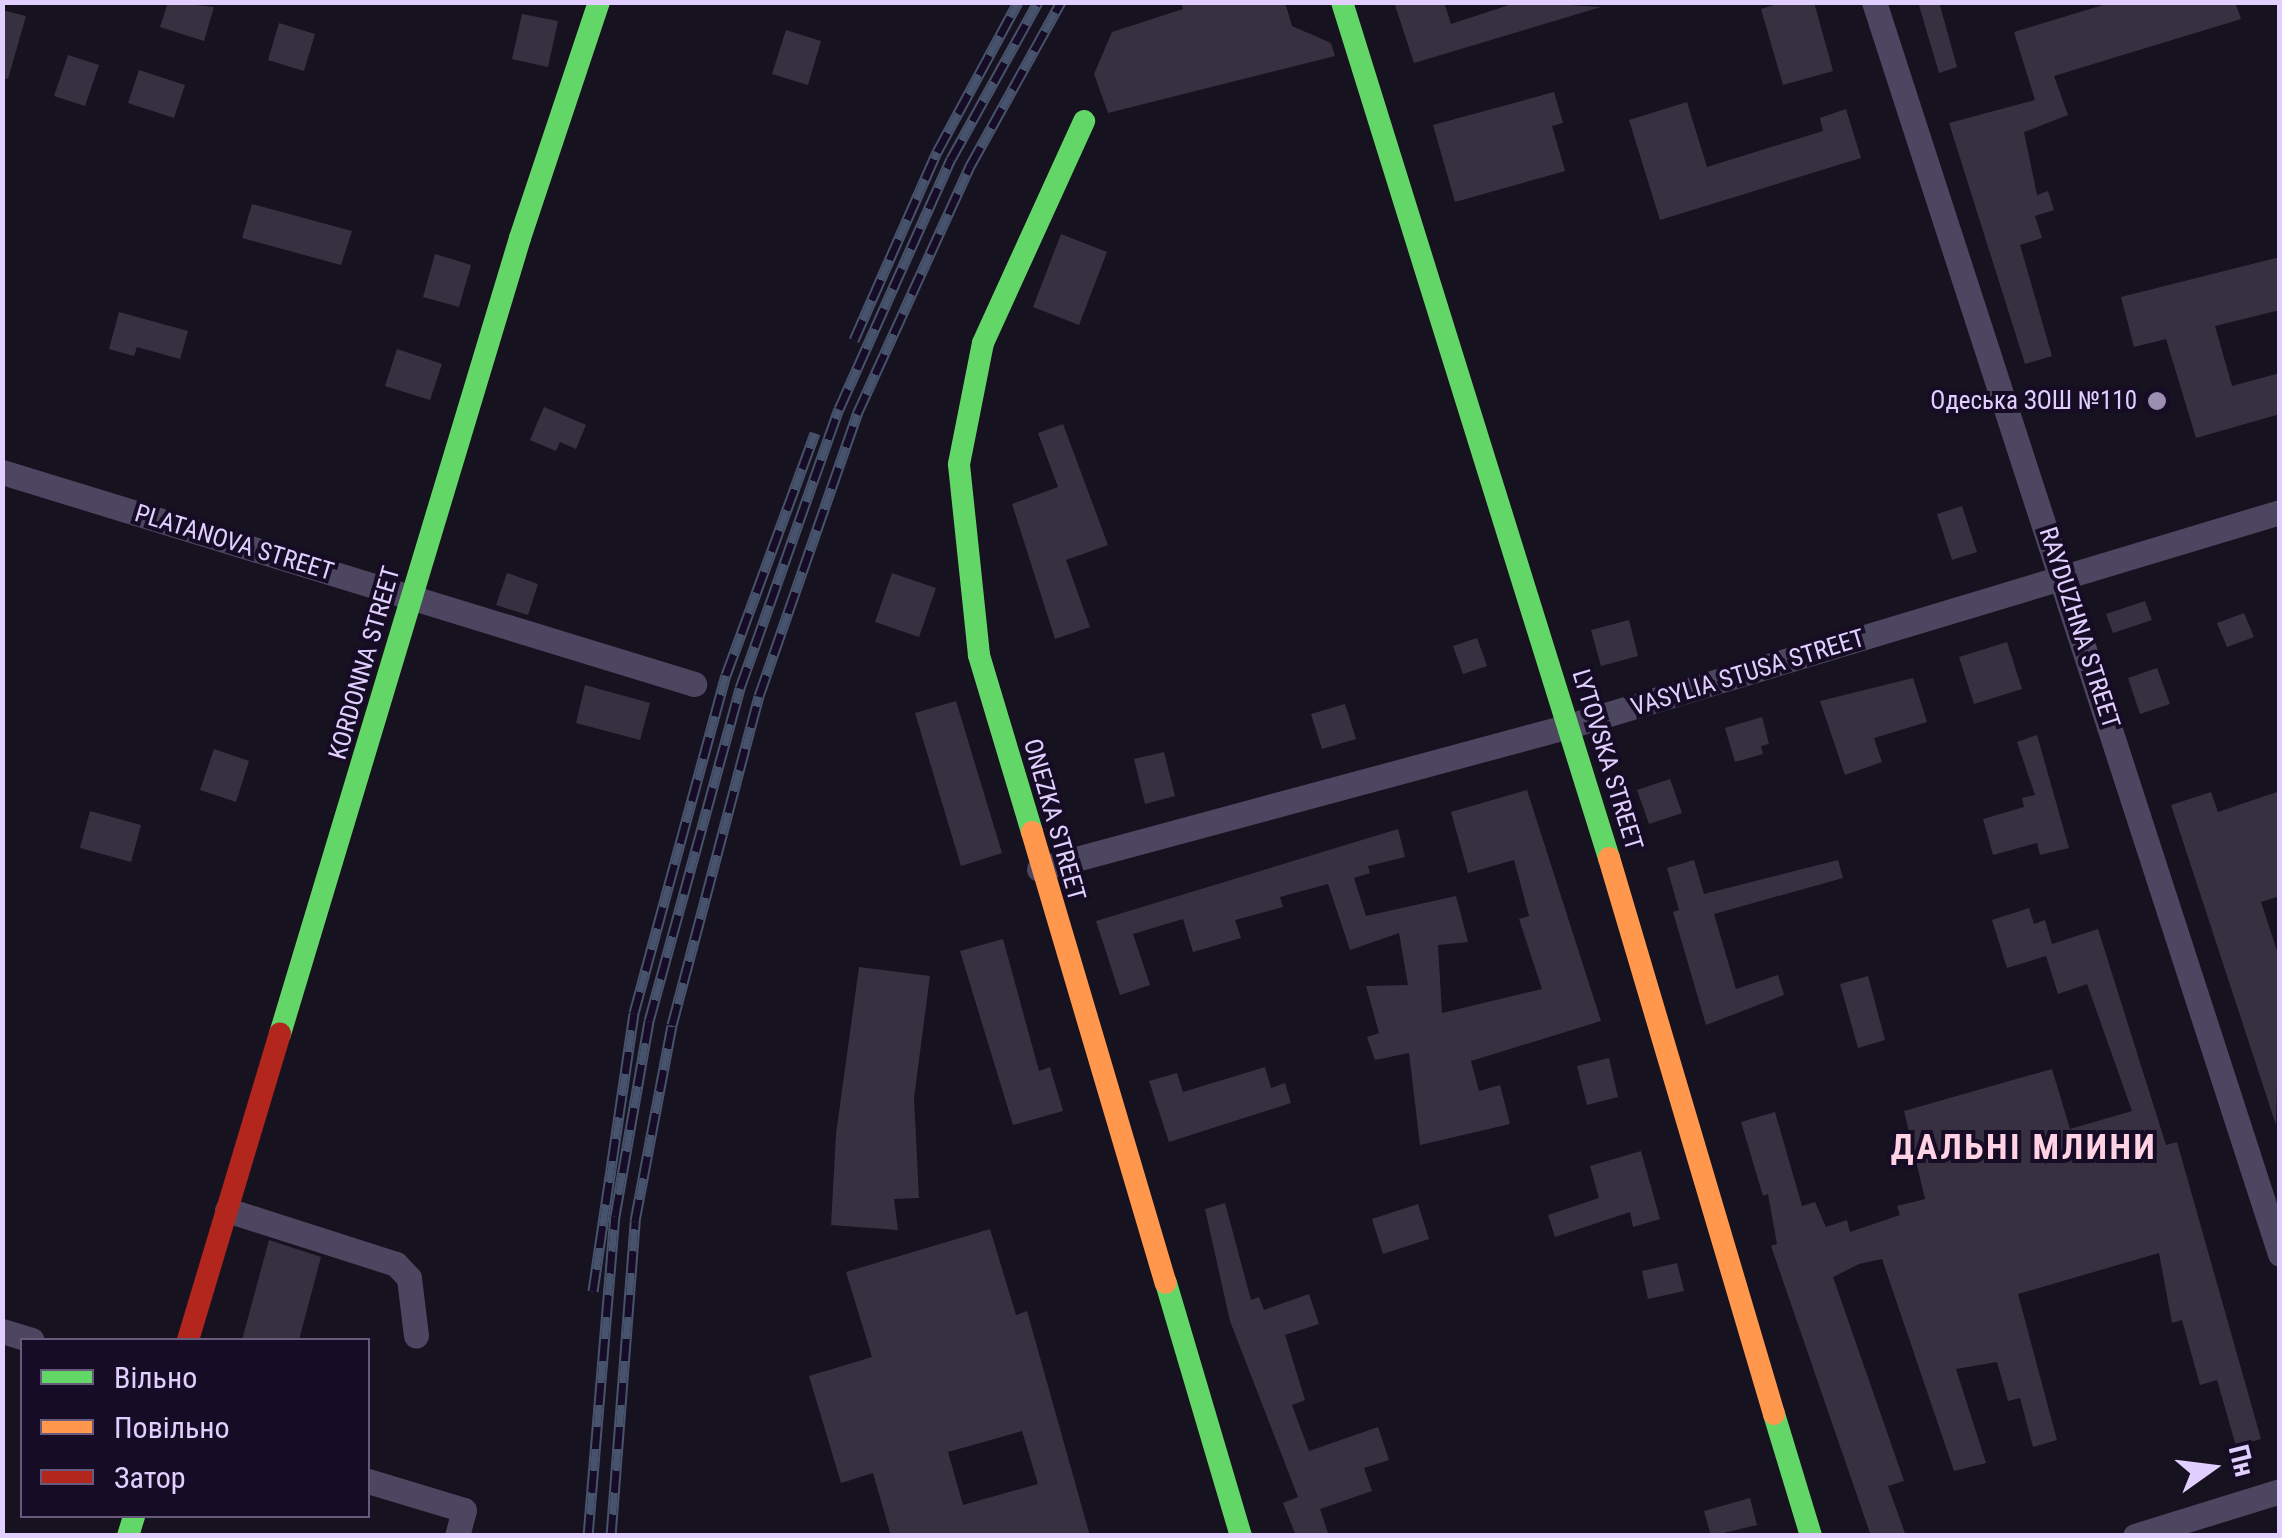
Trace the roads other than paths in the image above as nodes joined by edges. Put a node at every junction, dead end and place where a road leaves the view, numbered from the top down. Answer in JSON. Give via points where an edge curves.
{"nodes":[{"id":1,"x":599,"y":2,"type":"edge"},
{"id":2,"x":1342,"y":2,"type":"edge"},
{"id":3,"x":1874,"y":2,"type":"edge"},
{"id":4,"x":1084,"y":120,"type":"dead end"},
{"id":5,"x":2,"y":472,"type":"edge"},
{"id":6,"x":2280,"y":512,"type":"edge"},
{"id":7,"x":2063,"y":580,"type":"junction"},
{"id":8,"x":412,"y":597,"type":"junction"},
{"id":9,"x":694,"y":684,"type":"dead end"},
{"id":10,"x":1569,"y":726,"type":"junction"},
{"id":11,"x":1038,"y":869,"type":"junction"},
{"id":12,"x":227,"y":1210,"type":"junction"},
{"id":13,"x":2280,"y":1254,"type":"edge"},
{"id":14,"x":416,"y":1336,"type":"dead end"},
{"id":15,"x":189,"y":1338,"type":"edge"},
{"id":16,"x":370,"y":1482,"type":"edge"},
{"id":17,"x":2280,"y":1491,"type":"edge"},
{"id":18,"x":460,"y":1523,"type":"edge"},
{"id":19,"x":1240,"y":1536,"type":"edge"},
{"id":20,"x":1811,"y":1536,"type":"edge"},
{"id":21,"x":2135,"y":1536,"type":"edge"}],
"edges":[{"from":1,"to":8,"type":"street","name":"KORDONNA STREET"},
{"from":2,"to":10,"type":"street","name":"LYTOVSKA STREET"},
{"from":3,"to":7,"type":"street","name":"RAYDUZHNA STREET"},
{"from":4,"to":11,"type":"street","name":"ONEZKA STREET","via":[[983,343],[959,464],[979,655]]},
{"from":5,"to":8,"type":"street","name":"PLATANOVA STREET"},
{"from":6,"to":7,"type":"street","name":"VASYLIA STUSA STREET"},
{"from":7,"to":10,"type":"street","name":"VASYLIA STUSA STREET"},
{"from":7,"to":13,"type":"street","name":"RAYDUZHNA STREET"},
{"from":8,"to":9,"type":"street","name":"PLATANOVA STREET"},
{"from":8,"to":12,"type":"street","name":"KORDONNA STREET"},
{"from":10,"to":11,"type":"street","name":"VASYLIA STUSA STREET"},
{"from":10,"to":20,"type":"street","name":"LYTOVSKA STREET"},
{"from":11,"to":19,"type":"street","name":"ONEZKA STREET"},
{"from":12,"to":14,"type":"street","via":[[396,1264],[409,1278]]},
{"from":12,"to":15,"type":"street","name":"KORDONNA STREET"},
{"from":16,"to":18,"type":"street"},
{"from":17,"to":21,"type":"street"}]}
